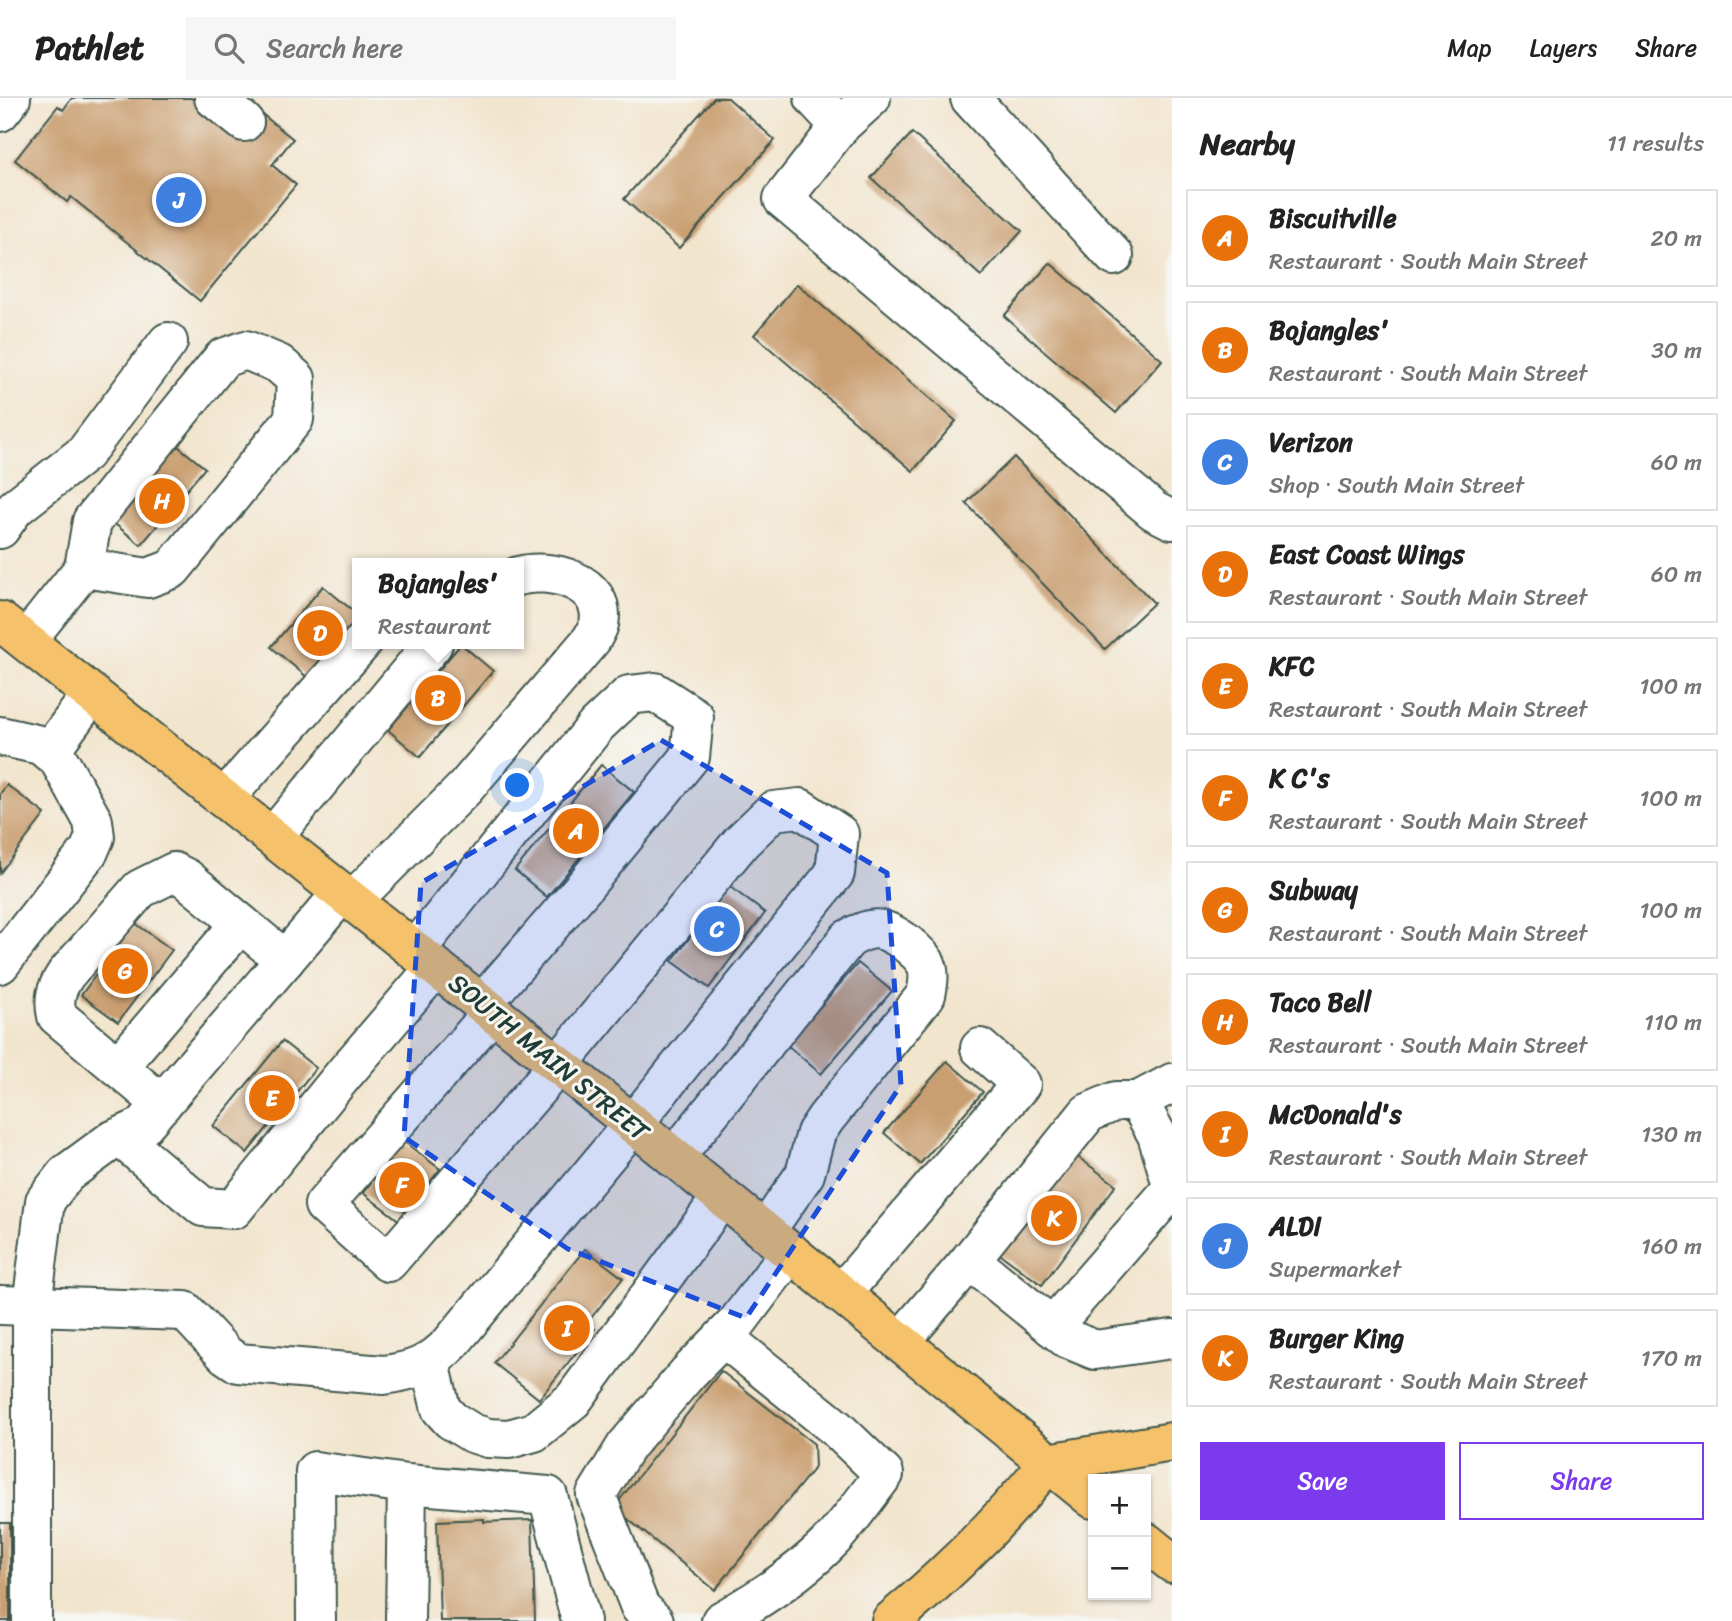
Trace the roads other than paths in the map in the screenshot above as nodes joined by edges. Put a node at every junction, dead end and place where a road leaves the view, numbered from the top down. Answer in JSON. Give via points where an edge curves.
{"nodes":[{"id":1,"x":11,"y":98,"type":"edge"},
{"id":2,"x":214,"y":98,"type":"edge"},
{"id":3,"x":814,"y":98,"type":"edge"},
{"id":4,"x":871,"y":98,"type":"edge"},
{"id":5,"x":970,"y":98,"type":"edge"},
{"id":6,"x":0,"y":112,"type":"edge"},
{"id":7,"x":244,"y":122,"type":"dead end"},
{"id":8,"x":840,"y":126,"type":"junction"},
{"id":9,"x":1114,"y":256,"type":"dead end"},
{"id":10,"x":168,"y":342,"type":"dead end"},
{"id":11,"x":1172,"y":520,"type":"edge"},
{"id":12,"x":0,"y":529,"type":"edge"},
{"id":13,"x":84,"y":568,"type":"junction"},
{"id":14,"x":524,"y":574,"type":"edge"},
{"id":15,"x":13,"y":631,"type":"edge"},
{"id":16,"x":357,"y":649,"type":"edge"},
{"id":17,"x":429,"y":649,"type":"edge"},
{"id":18,"x":92,"y":694,"type":"junction"},
{"id":19,"x":0,"y":736,"type":"edge"},
{"id":20,"x":49,"y":751,"type":"junction"},
{"id":21,"x":224,"y":799,"type":"junction"},
{"id":22,"x":273,"y":837,"type":"junction"},
{"id":23,"x":347,"y":897,"type":"junction"},
{"id":24,"x":240,"y":923,"type":"junction"},
{"id":25,"x":425,"y":959,"type":"junction"},
{"id":26,"x":0,"y":964,"type":"edge"},
{"id":27,"x":276,"y":971,"type":"junction"},
{"id":28,"x":487,"y":1008,"type":"junction"},
{"id":29,"x":980,"y":1048,"type":"dead end"},
{"id":30,"x":558,"y":1065,"type":"junction"},
{"id":31,"x":118,"y":1068,"type":"junction"},
{"id":32,"x":1172,"y":1083,"type":"edge"},
{"id":33,"x":1138,"y":1101,"type":"junction"},
{"id":34,"x":162,"y":1104,"type":"junction"},
{"id":35,"x":633,"y":1124,"type":"junction"},
{"id":36,"x":120,"y":1137,"type":"junction"},
{"id":37,"x":674,"y":1158,"type":"junction"},
{"id":38,"x":1172,"y":1187,"type":"edge"},
{"id":39,"x":722,"y":1197,"type":"junction"},
{"id":40,"x":777,"y":1242,"type":"junction"},
{"id":41,"x":970,"y":1260,"type":"junction"},
{"id":42,"x":841,"y":1294,"type":"junction"},
{"id":43,"x":16,"y":1306,"type":"edge"},
{"id":44,"x":1052,"y":1327,"type":"junction"},
{"id":45,"x":723,"y":1337,"type":"junction"},
{"id":46,"x":1172,"y":1339,"type":"edge"},
{"id":47,"x":900,"y":1342,"type":"junction"},
{"id":48,"x":430,"y":1363,"type":"junction"},
{"id":49,"x":1172,"y":1442,"type":"edge"},
{"id":50,"x":1048,"y":1463,"type":"junction"},
{"id":51,"x":407,"y":1484,"type":"junction"},
{"id":52,"x":1088,"y":1495,"type":"edge"},
{"id":53,"x":1151,"y":1546,"type":"edge"},
{"id":54,"x":1172,"y":1563,"type":"edge"},
{"id":55,"x":32,"y":1621,"type":"edge"},
{"id":56,"x":316,"y":1621,"type":"edge"},
{"id":57,"x":405,"y":1621,"type":"edge"},
{"id":58,"x":581,"y":1621,"type":"edge"},
{"id":59,"x":654,"y":1621,"type":"edge"},
{"id":60,"x":721,"y":1621,"type":"edge"},
{"id":61,"x":891,"y":1621,"type":"edge"}],
"edges":[{"from":1,"to":6,"type":"street"},
{"from":2,"to":7,"type":"street"},
{"from":3,"to":8,"type":"street"},
{"from":4,"to":8,"type":"street"},
{"from":5,"to":9,"type":"street"},
{"from":8,"to":11,"type":"street","via":[[783,199],[1154,511]]},
{"from":10,"to":12,"type":"street","via":[[85,453],[15,508]]},
{"from":13,"to":13,"type":"street","via":[[148,578],[173,569],[294,419],[296,379],[279,364],[246,350],[223,358],[92,521]]},
{"from":13,"to":15,"type":"street"},
{"from":14,"to":23,"type":"street","via":[[561,575],[582,586],[599,607],[599,624],[592,639],[466,788]]},
{"from":15,"to":18,"type":"main road","name":"SOUTH MAIN STREET"},
{"from":16,"to":21,"type":"street"},
{"from":17,"to":22,"type":"street"},
{"from":18,"to":20,"type":"street"},
{"from":18,"to":21,"type":"main road","name":"SOUTH MAIN STREET"},
{"from":19,"to":20,"type":"street"},
{"from":20,"to":26,"type":"street","via":[[57,757],[93,821],[95,837],[89,851]]},
{"from":21,"to":22,"type":"main road","name":"SOUTH MAIN STREET"},
{"from":22,"to":23,"type":"main road","name":"SOUTH MAIN STREET"},
{"from":23,"to":25,"type":"main road","name":"SOUTH MAIN STREET"},
{"from":23,"to":27,"type":"street"},
{"from":24,"to":27,"type":"street"},
{"from":24,"to":31,"type":"street"},
{"from":24,"to":31,"type":"street","via":[[174,872],[140,889],[66,974],[57,988],[57,1016]]},
{"from":25,"to":28,"type":"main road","name":"SOUTH MAIN STREET"},
{"from":25,"to":28,"type":"street","via":[[597,725],[629,695],[655,692],[694,717],[690,757]]},
{"from":25,"to":36,"type":"street","via":[[344,1074],[234,1209],[203,1207]]},
{"from":27,"to":34,"type":"street"},
{"from":28,"to":30,"type":"main road","name":"SOUTH MAIN STREET"},
{"from":28,"to":30,"type":"street","via":[[324,1205],[388,1262]]},
{"from":29,"to":42,"type":"street","via":[[1021,1084]]},
{"from":30,"to":35,"type":"main road","name":"SOUTH MAIN STREET"},
{"from":30,"to":35,"type":"street","via":[[741,841],[773,811],[800,808],[839,834],[835,873]]},
{"from":31,"to":34,"type":"street"},
{"from":32,"to":33,"type":"street"},
{"from":33,"to":38,"type":"street","via":[[1157,1135]]},
{"from":33,"to":41,"type":"street","via":[[1116,1101],[1088,1113]]},
{"from":34,"to":36,"type":"street","via":[[142,1127]]},
{"from":35,"to":37,"type":"main road","name":"SOUTH MAIN STREET"},
{"from":35,"to":48,"type":"street"},
{"from":36,"to":43,"type":"street","via":[[66,1174],[45,1201]]},
{"from":37,"to":39,"type":"main road","name":"SOUTH MAIN STREET"},
{"from":37,"to":40,"type":"street","via":[[848,939],[875,928],[889,931],[911,947],[926,963],[926,995],[816,1133]]},
{"from":38,"to":44,"type":"street"},
{"from":39,"to":40,"type":"main road","name":"SOUTH MAIN STREET"},
{"from":39,"to":48,"type":"street","via":[[573,1400],[534,1432],[509,1439],[488,1438],[451,1420],[441,1409]]},
{"from":40,"to":42,"type":"main road","name":"SOUTH MAIN STREET"},
{"from":40,"to":45,"type":"street","via":[[736,1324]]},
{"from":41,"to":44,"type":"street"},
{"from":41,"to":47,"type":"street"},
{"from":42,"to":47,"type":"main road","name":"SOUTH MAIN STREET"},
{"from":43,"to":48,"type":"street","via":[[185,1311],[238,1363],[384,1375]]},
{"from":43,"to":55,"type":"street"},
{"from":44,"to":46,"type":"street","via":[[1095,1350]]},
{"from":45,"to":59,"type":"street","via":[[626,1446],[596,1495],[640,1608]]},
{"from":45,"to":60,"type":"street","via":[[836,1428],[884,1474],[834,1538],[793,1575]]},
{"from":47,"to":50,"type":"main road","name":"SOUTH MAIN STREET"},
{"from":49,"to":50,"type":"main road"},
{"from":50,"to":52,"type":"main road","name":"SOUTH MAIN STREET"},
{"from":50,"to":61,"type":"main road","via":[[939,1581]]},
{"from":51,"to":56,"type":"street","via":[[315,1471]]},
{"from":51,"to":57,"type":"street"},
{"from":51,"to":58,"type":"street","via":[[548,1496]]},
{"from":53,"to":54,"type":"main road"}]}
